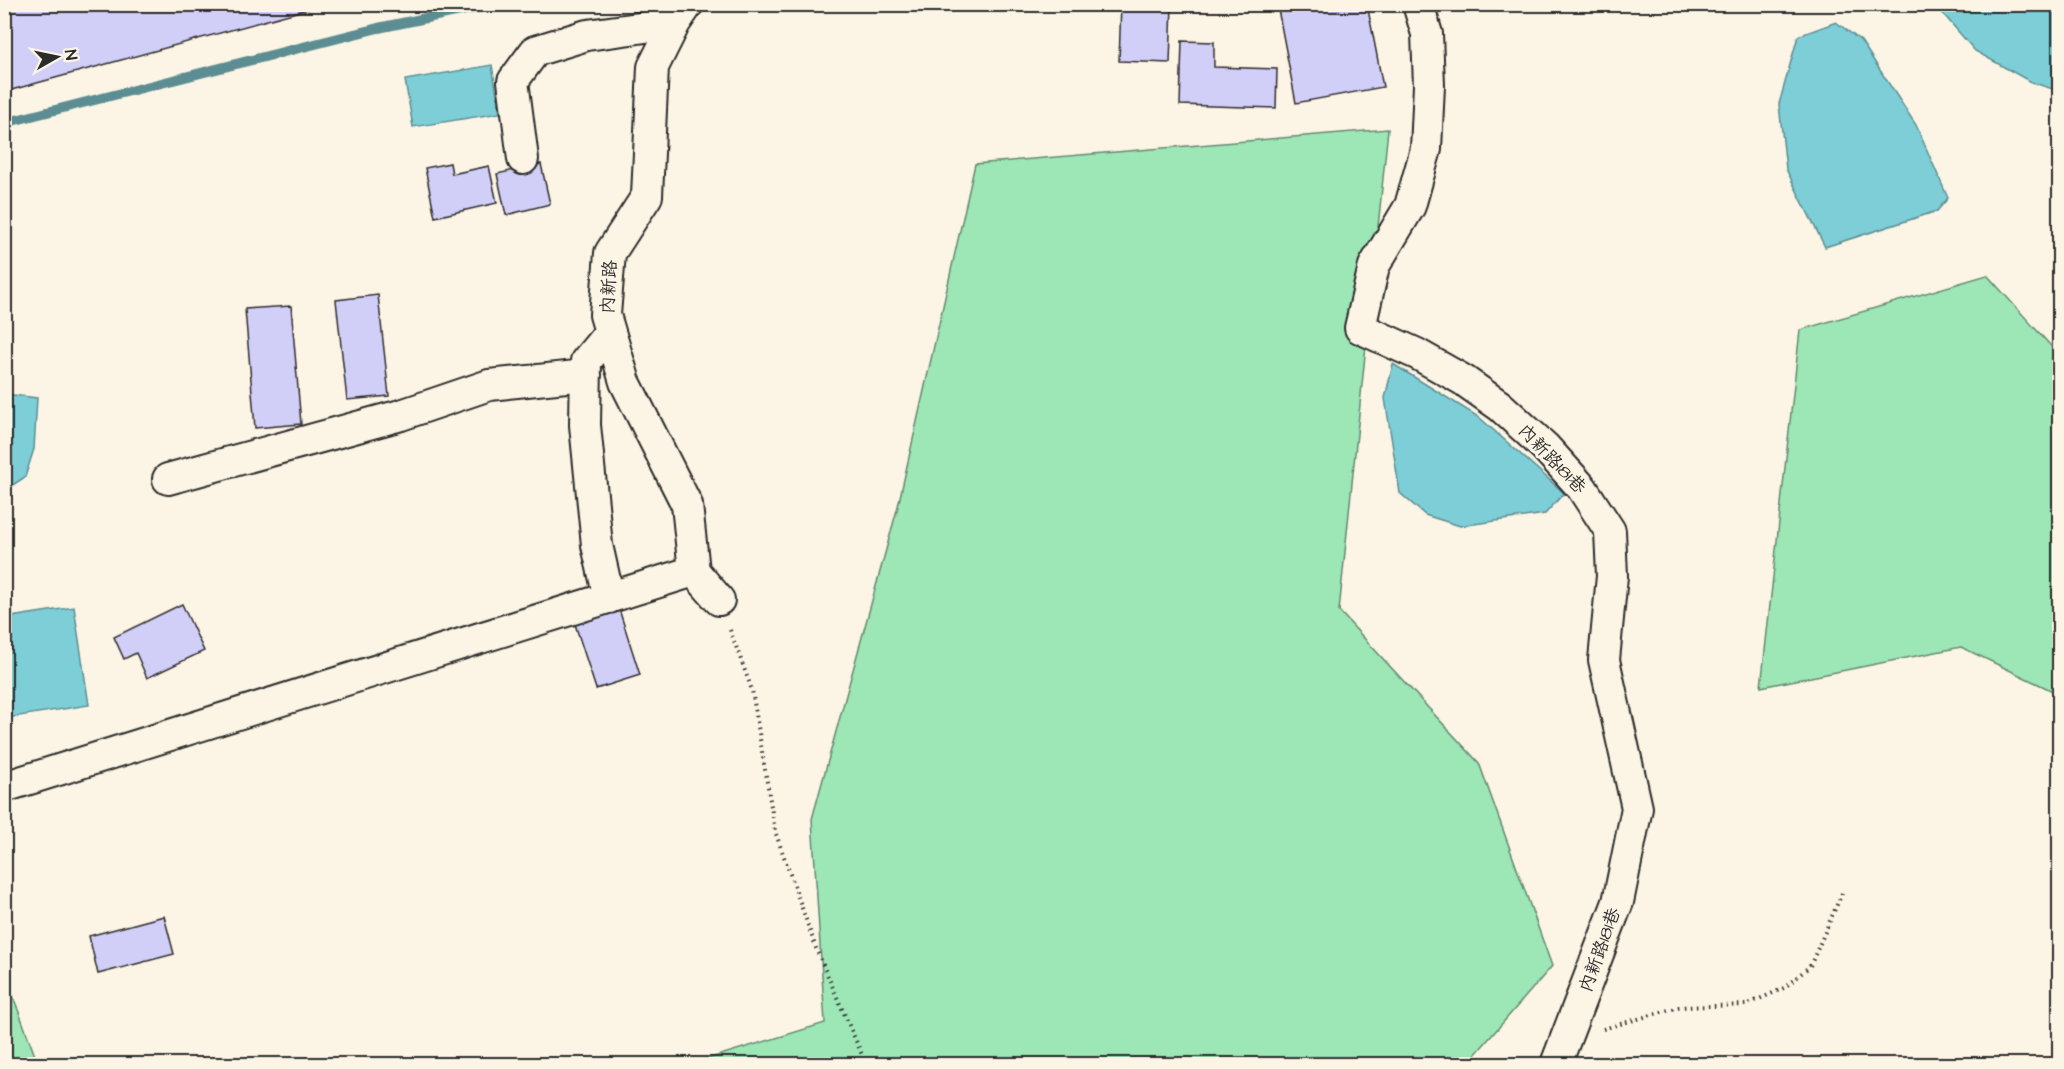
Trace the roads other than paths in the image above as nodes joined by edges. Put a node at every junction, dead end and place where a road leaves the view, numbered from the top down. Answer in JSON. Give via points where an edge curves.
{"nodes":[{"id":1,"x":1418,"y":4,"type":"edge"},
{"id":2,"x":681,"y":14,"type":"edge"},
{"id":3,"x":523,"y":159,"type":"dead end"},
{"id":4,"x":610,"y":332,"type":"junction"},
{"id":5,"x":586,"y":375,"type":"junction"},
{"id":6,"x":168,"y":479,"type":"dead end"},
{"id":7,"x":694,"y":571,"type":"junction"},
{"id":8,"x":609,"y":598,"type":"junction"},
{"id":9,"x":719,"y":600,"type":"road end"},
{"id":10,"x":4,"y":787,"type":"edge"},
{"id":11,"x":1560,"y":1052,"type":"edge"}],
"edges":[{"from":1,"to":11,"type":"street","name":"內新路181巷","via":[[1427,34],[1426,148],[1410,207],[1374,266],[1360,327],[1417,354],[1500,406],[1582,488],[1610,531],[1612,576],[1604,660],[1636,808],[1618,902]]},
{"from":2,"to":3,"type":"street","via":[[536,51],[513,81]]},
{"from":2,"to":4,"type":"street","name":"內新路","via":[[653,67],[647,196],[610,253],[605,315]]},
{"from":4,"to":5,"type":"street","via":[[586,361]]},
{"from":4,"to":7,"type":"street","name":"內新路","via":[[625,382],[687,505]]},
{"from":5,"to":6,"type":"street","via":[[489,385],[401,415]]},
{"from":5,"to":8,"type":"street","via":[[585,425],[597,545]]},
{"from":7,"to":8,"type":"street"},
{"from":7,"to":9,"type":"street"},
{"from":8,"to":10,"type":"street"}]}
